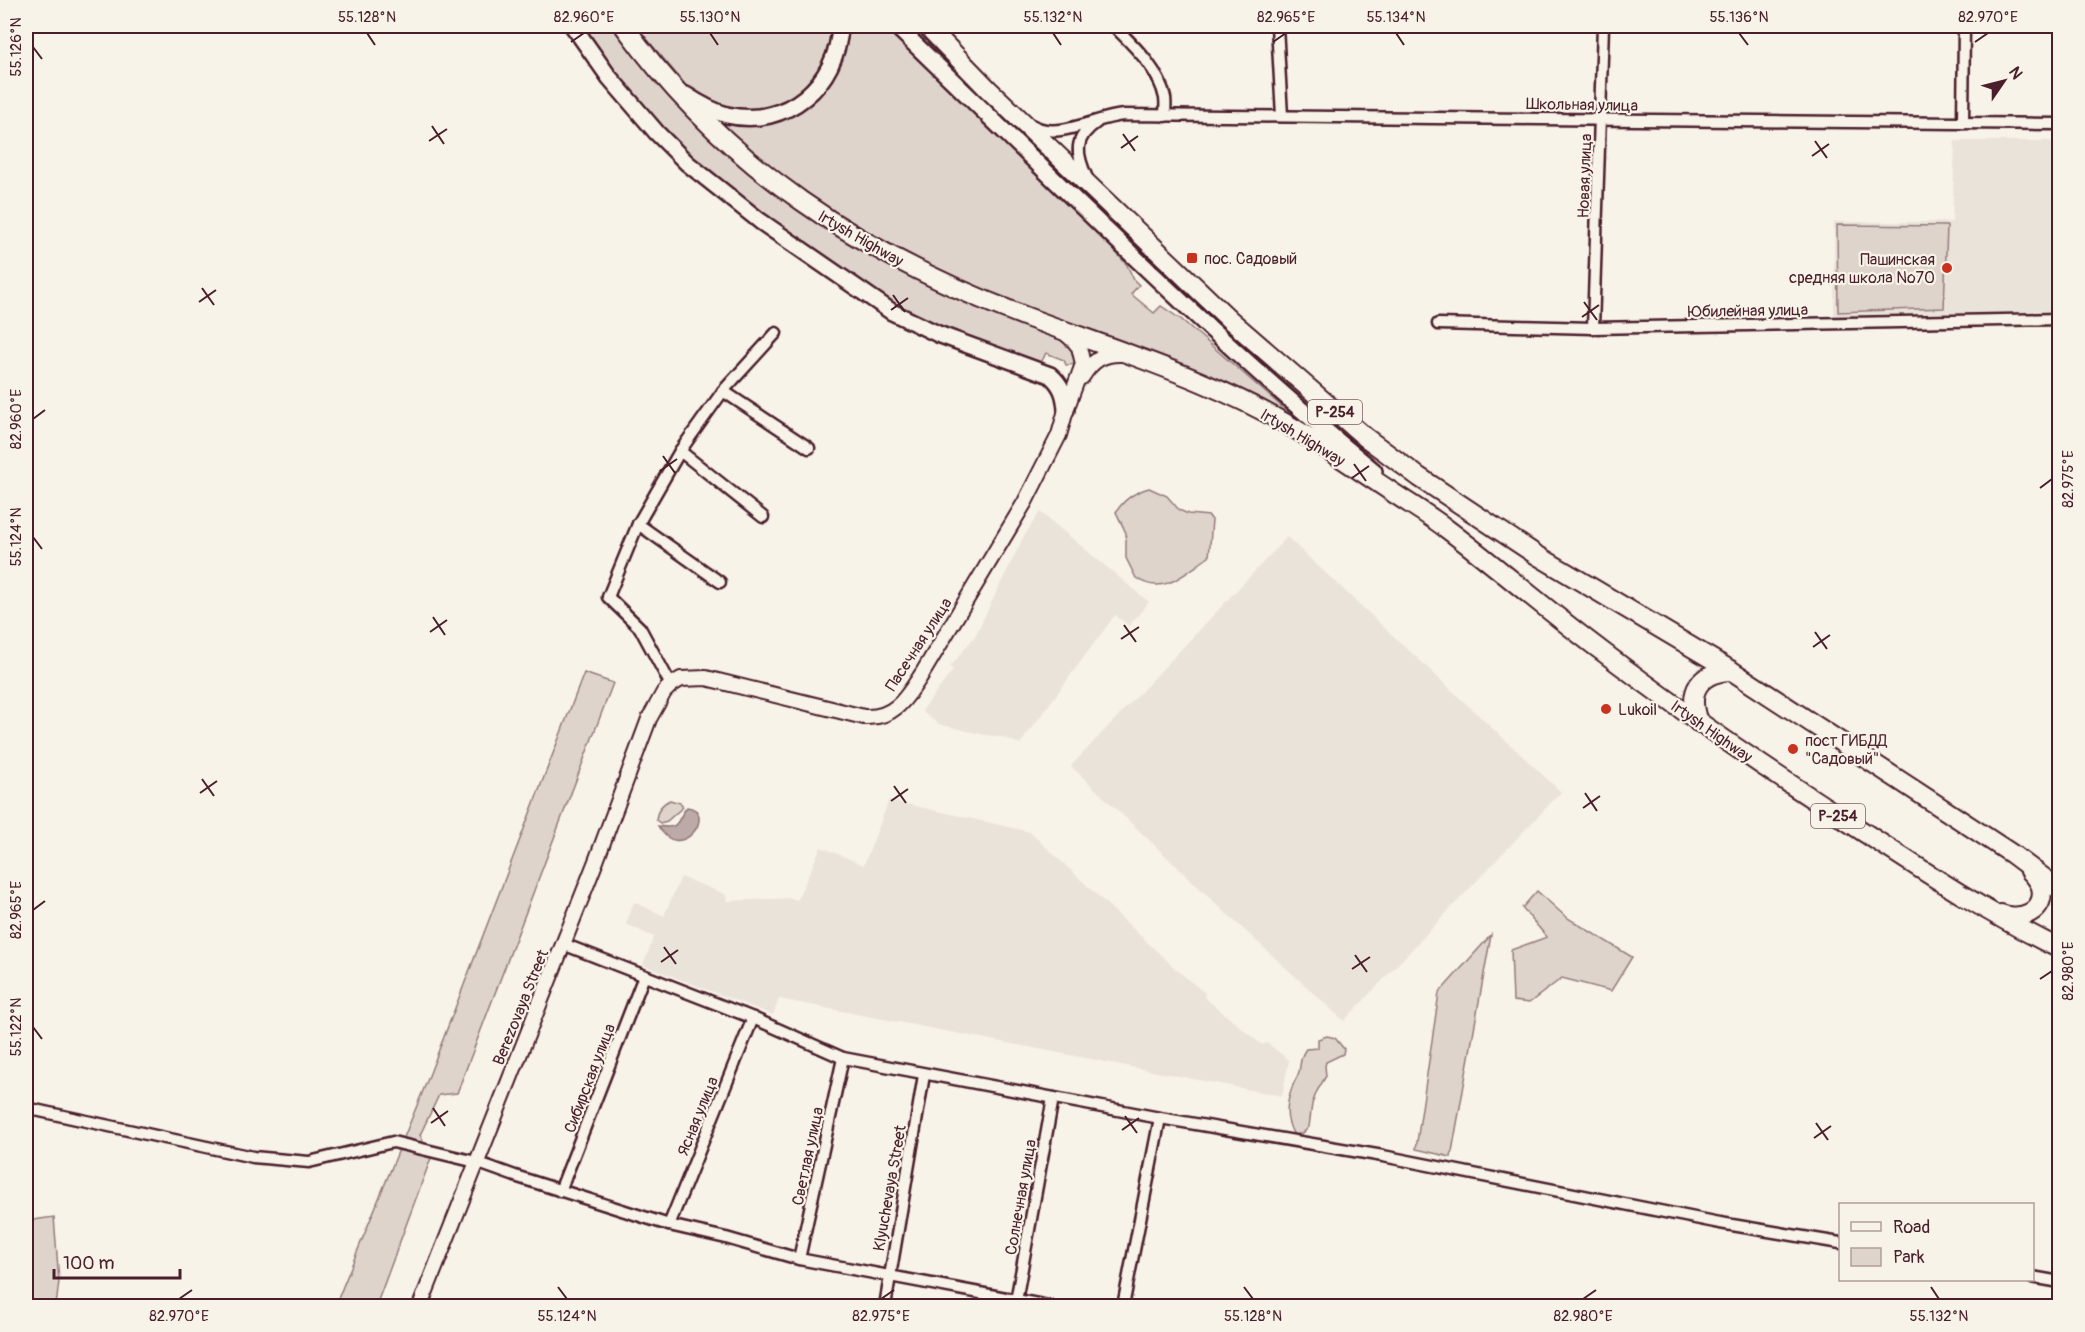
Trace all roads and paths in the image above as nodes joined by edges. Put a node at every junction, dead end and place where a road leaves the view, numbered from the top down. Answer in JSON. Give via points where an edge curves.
{"nodes":[{"id":1,"x":573,"y":26,"type":"edge"},
{"id":2,"x":624,"y":26,"type":"edge"},
{"id":3,"x":840,"y":26,"type":"edge"},
{"id":4,"x":896,"y":26,"type":"edge"},
{"id":5,"x":920,"y":26,"type":"edge"},
{"id":6,"x":927,"y":26,"type":"edge"},
{"id":7,"x":1114,"y":26,"type":"edge"},
{"id":8,"x":1277,"y":26,"type":"edge"},
{"id":9,"x":1603,"y":26,"type":"edge"},
{"id":10,"x":1964,"y":26,"type":"edge"},
{"id":11,"x":667,"y":82,"type":"junction"},
{"id":12,"x":988,"y":89,"type":"junction"},
{"id":13,"x":1015,"y":115,"type":"junction"},
{"id":14,"x":1165,"y":116,"type":"junction"},
{"id":15,"x":1282,"y":116,"type":"junction"},
{"id":16,"x":1105,"y":117,"type":"junction"},
{"id":17,"x":1601,"y":120,"type":"junction"},
{"id":18,"x":1963,"y":123,"type":"junction"},
{"id":19,"x":2060,"y":124,"type":"edge"},
{"id":20,"x":1091,"y":187,"type":"junction"},
{"id":21,"x":970,"y":295,"type":"junction"},
{"id":22,"x":2060,"y":319,"type":"edge"},
{"id":23,"x":1438,"y":324,"type":"dead end"},
{"id":24,"x":1593,"y":328,"type":"junction"},
{"id":25,"x":776,"y":333,"type":"dead end"},
{"id":26,"x":1131,"y":355,"type":"junction"},
{"id":27,"x":1076,"y":387,"type":"junction"},
{"id":28,"x":723,"y":391,"type":"junction"},
{"id":29,"x":1066,"y":410,"type":"junction"},
{"id":30,"x":808,"y":448,"type":"dead end"},
{"id":31,"x":680,"y":451,"type":"junction"},
{"id":32,"x":763,"y":517,"type":"dead end"},
{"id":33,"x":638,"y":524,"type":"junction"},
{"id":34,"x":1443,"y":526,"type":"junction"},
{"id":35,"x":720,"y":582,"type":"dead end"},
{"id":36,"x":1732,"y":671,"type":"junction"},
{"id":37,"x":670,"y":685,"type":"junction"},
{"id":38,"x":1698,"y":722,"type":"junction"},
{"id":39,"x":1948,"y":812,"type":"junction"},
{"id":40,"x":2012,"y":854,"type":"junction"},
{"id":41,"x":2060,"y":882,"type":"edge"},
{"id":42,"x":2060,"y":890,"type":"edge"},
{"id":43,"x":1980,"y":906,"type":"junction"},
{"id":44,"x":563,"y":944,"type":"junction"},
{"id":45,"x":2060,"y":949,"type":"edge"},
{"id":46,"x":644,"y":976,"type":"junction"},
{"id":47,"x":753,"y":1018,"type":"junction"},
{"id":48,"x":843,"y":1058,"type":"junction"},
{"id":49,"x":924,"y":1075,"type":"junction"},
{"id":50,"x":1053,"y":1098,"type":"junction"},
{"id":51,"x":26,"y":1108,"type":"edge"},
{"id":52,"x":1160,"y":1118,"type":"junction"},
{"id":53,"x":476,"y":1162,"type":"junction"},
{"id":54,"x":560,"y":1191,"type":"junction"},
{"id":55,"x":669,"y":1225,"type":"junction"},
{"id":56,"x":1839,"y":1243,"type":"edge"},
{"id":57,"x":799,"y":1259,"type":"junction"},
{"id":58,"x":889,"y":1276,"type":"junction"},
{"id":59,"x":2034,"y":1277,"type":"edge"},
{"id":60,"x":2060,"y":1282,"type":"edge"},
{"id":61,"x":1016,"y":1301,"type":"junction"},
{"id":62,"x":420,"y":1306,"type":"edge"},
{"id":63,"x":885,"y":1306,"type":"edge"},
{"id":64,"x":1049,"y":1306,"type":"edge"},
{"id":65,"x":1123,"y":1306,"type":"edge"}],
"edges":[{"from":1,"to":29,"type":"main road","via":[[630,103],[687,163],[721,192],[892,312],[938,334],[1050,375],[1061,387]]},
{"from":2,"to":11,"type":"highway","name":"Irtysh Highway","number":"Р-254"},
{"from":3,"to":11,"type":"main road","via":[[836,54],[820,83],[799,103],[776,114],[727,115],[695,101]]},
{"from":4,"to":34,"type":"main road","via":[[1214,333],[1351,453]]},
{"from":5,"to":12,"type":"main road"},
{"from":6,"to":12,"type":"highway","name":"Irtysh Highway","number":"Р-254"},
{"from":7,"to":14,"type":"street","via":[[1160,83],[1166,99]]},
{"from":8,"to":15,"type":"street"},
{"from":9,"to":17,"type":"street","name":"Новая улица"},
{"from":10,"to":18,"type":"street"},
{"from":11,"to":21,"type":"highway","name":"Irtysh Highway","number":"Р-254","via":[[737,151],[802,203],[887,255]]},
{"from":12,"to":13,"type":"highway","name":"Irtysh Highway","number":"Р-254"},
{"from":13,"to":16,"type":"street","name":"Школьная улица","via":[[1048,132]]},
{"from":13,"to":20,"type":"highway","name":"Irtysh Highway","number":"Р-254"},
{"from":14,"to":15,"type":"street","name":"Школьная улица"},
{"from":14,"to":16,"type":"street","name":"Школьная улица"},
{"from":15,"to":17,"type":"street","name":"Школьная улица"},
{"from":16,"to":20,"type":"street","via":[[1088,128],[1079,144],[1080,164]]},
{"from":17,"to":18,"type":"street","name":"Школьная улица"},
{"from":17,"to":24,"type":"street","name":"Новая улица"},
{"from":18,"to":19,"type":"street","name":"Школьная улица"},
{"from":20,"to":36,"type":"highway","name":"Irtysh Highway","number":"Р-254","via":[[1229,319],[1365,437],[1535,554]]},
{"from":21,"to":26,"type":"highway","name":"Irtysh Highway","number":"Р-254"},
{"from":21,"to":27,"type":"main road","via":[[1071,338],[1083,359]]},
{"from":22,"to":24,"type":"street","name":"Юбилейная улица"},
{"from":23,"to":24,"type":"street","name":"Юбилейная улица"},
{"from":25,"to":28,"type":"street"},
{"from":26,"to":27,"type":"main road","via":[[1100,357]]},
{"from":26,"to":34,"type":"highway","name":"Irtysh Highway","number":"Р-254","via":[[1273,417]]},
{"from":27,"to":29,"type":"main road","name":"Пасечная улица"},
{"from":28,"to":30,"type":"street"},
{"from":28,"to":31,"type":"street"},
{"from":29,"to":37,"type":"main road","name":"Пасечная улица","via":[[1059,435],[1025,502],[907,697],[885,716],[864,717],[706,678],[681,679]]},
{"from":31,"to":32,"type":"street"},
{"from":31,"to":33,"type":"street"},
{"from":33,"to":35,"type":"street"},
{"from":33,"to":37,"type":"street","via":[[608,597],[640,628]]},
{"from":34,"to":38,"type":"highway","name":"Irtysh Highway","number":"Р-254"},
{"from":36,"to":38,"type":"highway","via":[[1710,675],[1696,688],[1693,707]]},
{"from":36,"to":39,"type":"highway","name":"Irtysh Highway","number":"Р-254"},
{"from":37,"to":44,"type":"main road","name":"Berezovaya Street","via":[[649,719]]},
{"from":38,"to":43,"type":"highway","name":"Irtysh Highway","number":"Р-254"},
{"from":39,"to":40,"type":"highway","name":"Irtysh Highway","number":"Р-254"},
{"from":39,"to":41,"type":"street","via":[[2009,844]]},
{"from":40,"to":42,"type":"highway","name":"Irtysh Highway","number":"Р-254"},
{"from":40,"to":43,"type":"highway","via":[[2042,888],[2038,904],[2027,915],[2017,918]]},
{"from":43,"to":45,"type":"highway","name":"Irtysh Highway","number":"Р-254"},
{"from":44,"to":46,"type":"street"},
{"from":44,"to":53,"type":"main road","name":"Berezovaya Street"},
{"from":46,"to":47,"type":"street"},
{"from":46,"to":54,"type":"street","name":"Сибирская улица"},
{"from":47,"to":48,"type":"street"},
{"from":47,"to":55,"type":"street","name":"Ясная улица"},
{"from":48,"to":49,"type":"street"},
{"from":48,"to":57,"type":"street","name":"Светлая улица"},
{"from":49,"to":50,"type":"street"},
{"from":49,"to":58,"type":"street","name":"Klyuchevaya Street"},
{"from":50,"to":52,"type":"street"},
{"from":50,"to":61,"type":"street","name":"Солнечная улица"},
{"from":51,"to":53,"type":"street","via":[[253,1157],[309,1162],[393,1142]]},
{"from":52,"to":56,"type":"street"},
{"from":52,"to":65,"type":"street"},
{"from":53,"to":54,"type":"street"},
{"from":53,"to":62,"type":"main road","name":"Berezovaya Street"},
{"from":54,"to":55,"type":"street"},
{"from":55,"to":57,"type":"street"},
{"from":57,"to":58,"type":"street"},
{"from":58,"to":61,"type":"street"},
{"from":58,"to":63,"type":"street","name":"Klyuchevaya Street"},
{"from":59,"to":60,"type":"street"},
{"from":61,"to":64,"type":"street"}]}
